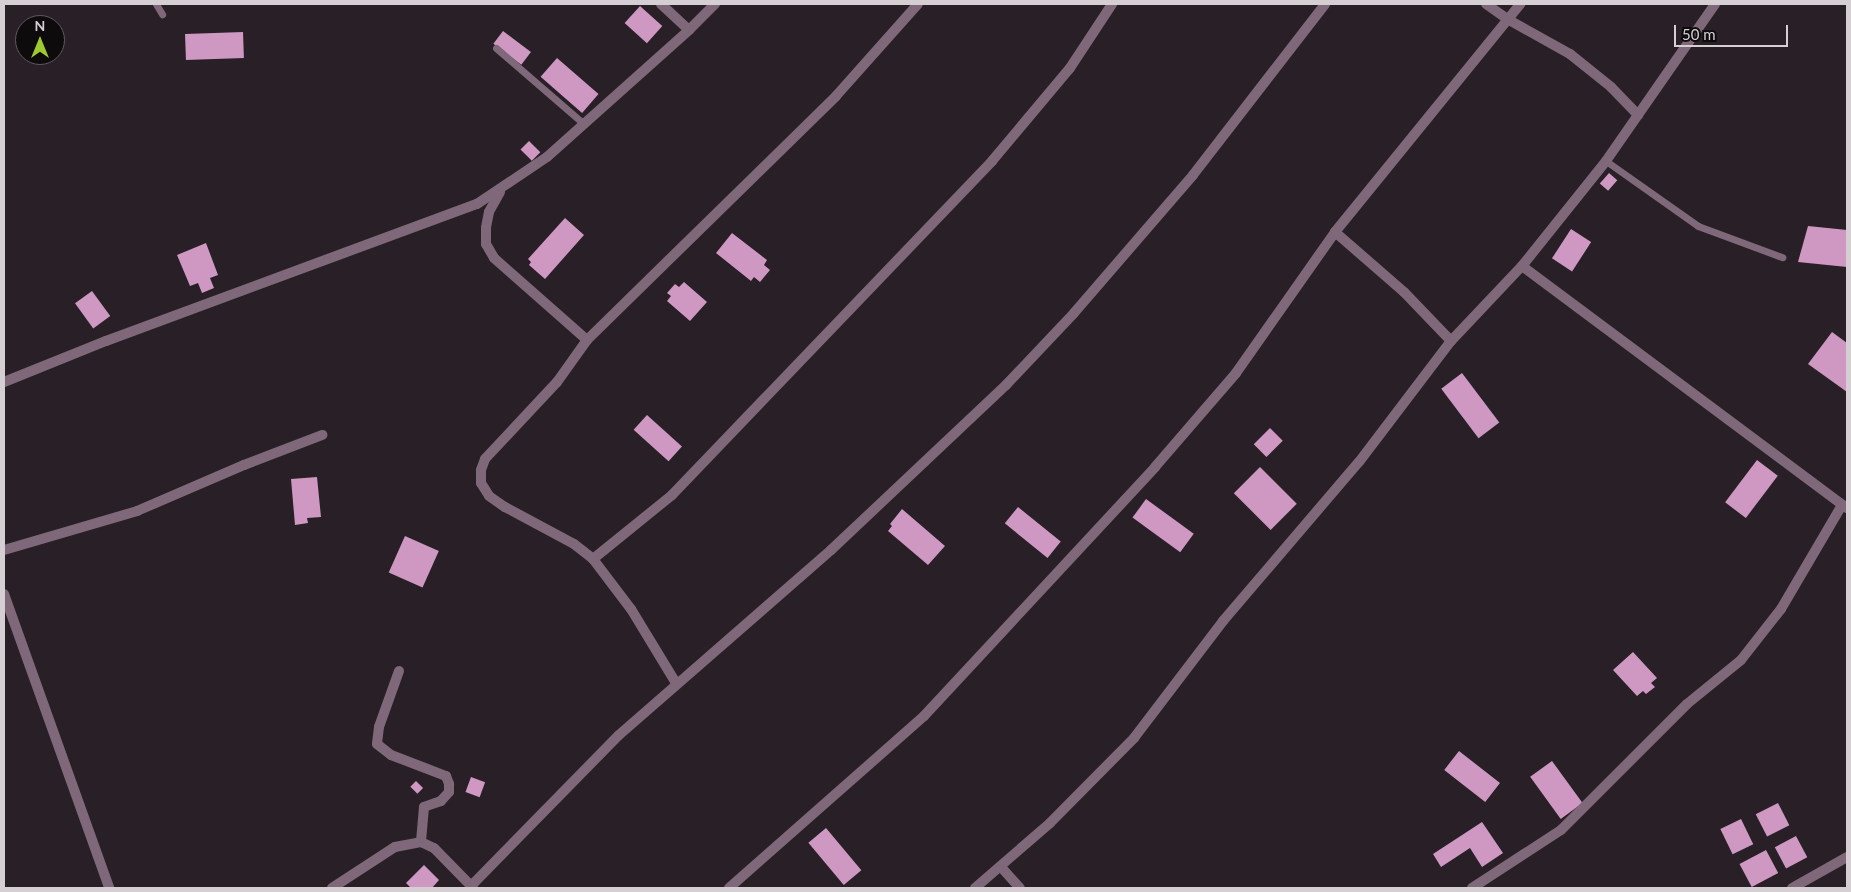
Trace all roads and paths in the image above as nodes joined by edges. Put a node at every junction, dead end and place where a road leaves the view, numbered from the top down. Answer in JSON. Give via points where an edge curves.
{"nodes":[{"id":1,"x":156,"y":4,"type":"edge"},
{"id":2,"x":661,"y":4,"type":"edge"},
{"id":3,"x":715,"y":4,"type":"edge"},
{"id":4,"x":918,"y":4,"type":"edge"},
{"id":5,"x":1112,"y":4,"type":"edge"},
{"id":6,"x":1325,"y":4,"type":"edge"},
{"id":7,"x":1486,"y":4,"type":"edge"},
{"id":8,"x":1520,"y":4,"type":"edge"},
{"id":9,"x":1715,"y":4,"type":"edge"},
{"id":10,"x":162,"y":14,"type":"dead end"},
{"id":11,"x":1508,"y":20,"type":"junction"},
{"id":12,"x":689,"y":30,"type":"junction"},
{"id":13,"x":496,"y":48,"type":"dead end"},
{"id":14,"x":1638,"y":115,"type":"junction"},
{"id":15,"x":584,"y":124,"type":"junction"},
{"id":16,"x":1606,"y":161,"type":"junction"},
{"id":17,"x":500,"y":191,"type":"junction"},
{"id":18,"x":1335,"y":232,"type":"junction"},
{"id":19,"x":1782,"y":257,"type":"dead end"},
{"id":20,"x":1522,"y":266,"type":"junction"},
{"id":21,"x":587,"y":340,"type":"junction"},
{"id":22,"x":1451,"y":341,"type":"junction"},
{"id":23,"x":4,"y":382,"type":"edge"},
{"id":24,"x":322,"y":435,"type":"dead end"},
{"id":25,"x":1845,"y":507,"type":"edge"},
{"id":26,"x":4,"y":550,"type":"edge"},
{"id":27,"x":594,"y":559,"type":"junction"},
{"id":28,"x":4,"y":594,"type":"edge"},
{"id":29,"x":399,"y":671,"type":"dead end"},
{"id":30,"x":676,"y":683,"type":"junction"},
{"id":31,"x":421,"y":842,"type":"junction"},
{"id":32,"x":1847,"y":857,"type":"edge"},
{"id":33,"x":1001,"y":867,"type":"junction"},
{"id":34,"x":472,"y":887,"type":"edge"},
{"id":35,"x":109,"y":888,"type":"edge"},
{"id":36,"x":332,"y":888,"type":"edge"},
{"id":37,"x":729,"y":888,"type":"edge"},
{"id":38,"x":975,"y":888,"type":"edge"},
{"id":39,"x":1020,"y":888,"type":"edge"},
{"id":40,"x":1472,"y":888,"type":"edge"},
{"id":41,"x":1792,"y":888,"type":"edge"}],
"edges":[{"from":1,"to":10,"type":"lane"},
{"from":2,"to":12,"type":"street"},
{"from":3,"to":12,"type":"street"},
{"from":4,"to":21,"type":"street","via":[[836,96]]},
{"from":5,"to":27,"type":"street","via":[[1070,68],[992,161],[672,495]]},
{"from":6,"to":30,"type":"street","via":[[1193,175],[1074,313],[1006,385],[831,550]]},
{"from":7,"to":11,"type":"street"},
{"from":8,"to":11,"type":"street"},
{"from":9,"to":14,"type":"street"},
{"from":11,"to":14,"type":"street","via":[[1570,54],[1612,87]]},
{"from":11,"to":18,"type":"street"},
{"from":12,"to":15,"type":"street"},
{"from":13,"to":15,"type":"lane"},
{"from":14,"to":16,"type":"street"},
{"from":15,"to":17,"type":"street","via":[[547,157]]},
{"from":16,"to":19,"type":"lane","via":[[1698,226]]},
{"from":16,"to":20,"type":"street"},
{"from":17,"to":21,"type":"street","via":[[489,212],[486,228],[486,244],[494,258]]},
{"from":17,"to":23,"type":"street","via":[[477,204]]},
{"from":18,"to":22,"type":"street","via":[[1404,292]]},
{"from":18,"to":37,"type":"street","via":[[1236,373],[1155,467],[924,716]]},
{"from":20,"to":22,"type":"street"},
{"from":20,"to":25,"type":"street"},
{"from":21,"to":27,"type":"street","via":[[557,382],[495,447],[481,470],[481,483],[489,496],[574,544]]},
{"from":22,"to":33,"type":"street","via":[[1359,462],[1223,621],[1134,738]]},
{"from":24,"to":26,"type":"street","via":[[137,511]]},
{"from":25,"to":40,"type":"street","via":[[1781,609],[1741,660],[1687,704],[1561,830]]},
{"from":27,"to":30,"type":"street","via":[[631,609]]},
{"from":28,"to":35,"type":"street"},
{"from":29,"to":31,"type":"street","via":[[379,727],[378,744],[391,755],[446,776],[449,784],[449,792],[441,801],[424,807]]},
{"from":30,"to":34,"type":"street","via":[[619,735]]},
{"from":31,"to":34,"type":"street","via":[[434,848]]},
{"from":31,"to":36,"type":"street","via":[[395,847]]},
{"from":32,"to":41,"type":"street"},
{"from":33,"to":38,"type":"street"},
{"from":33,"to":39,"type":"street"}]}
